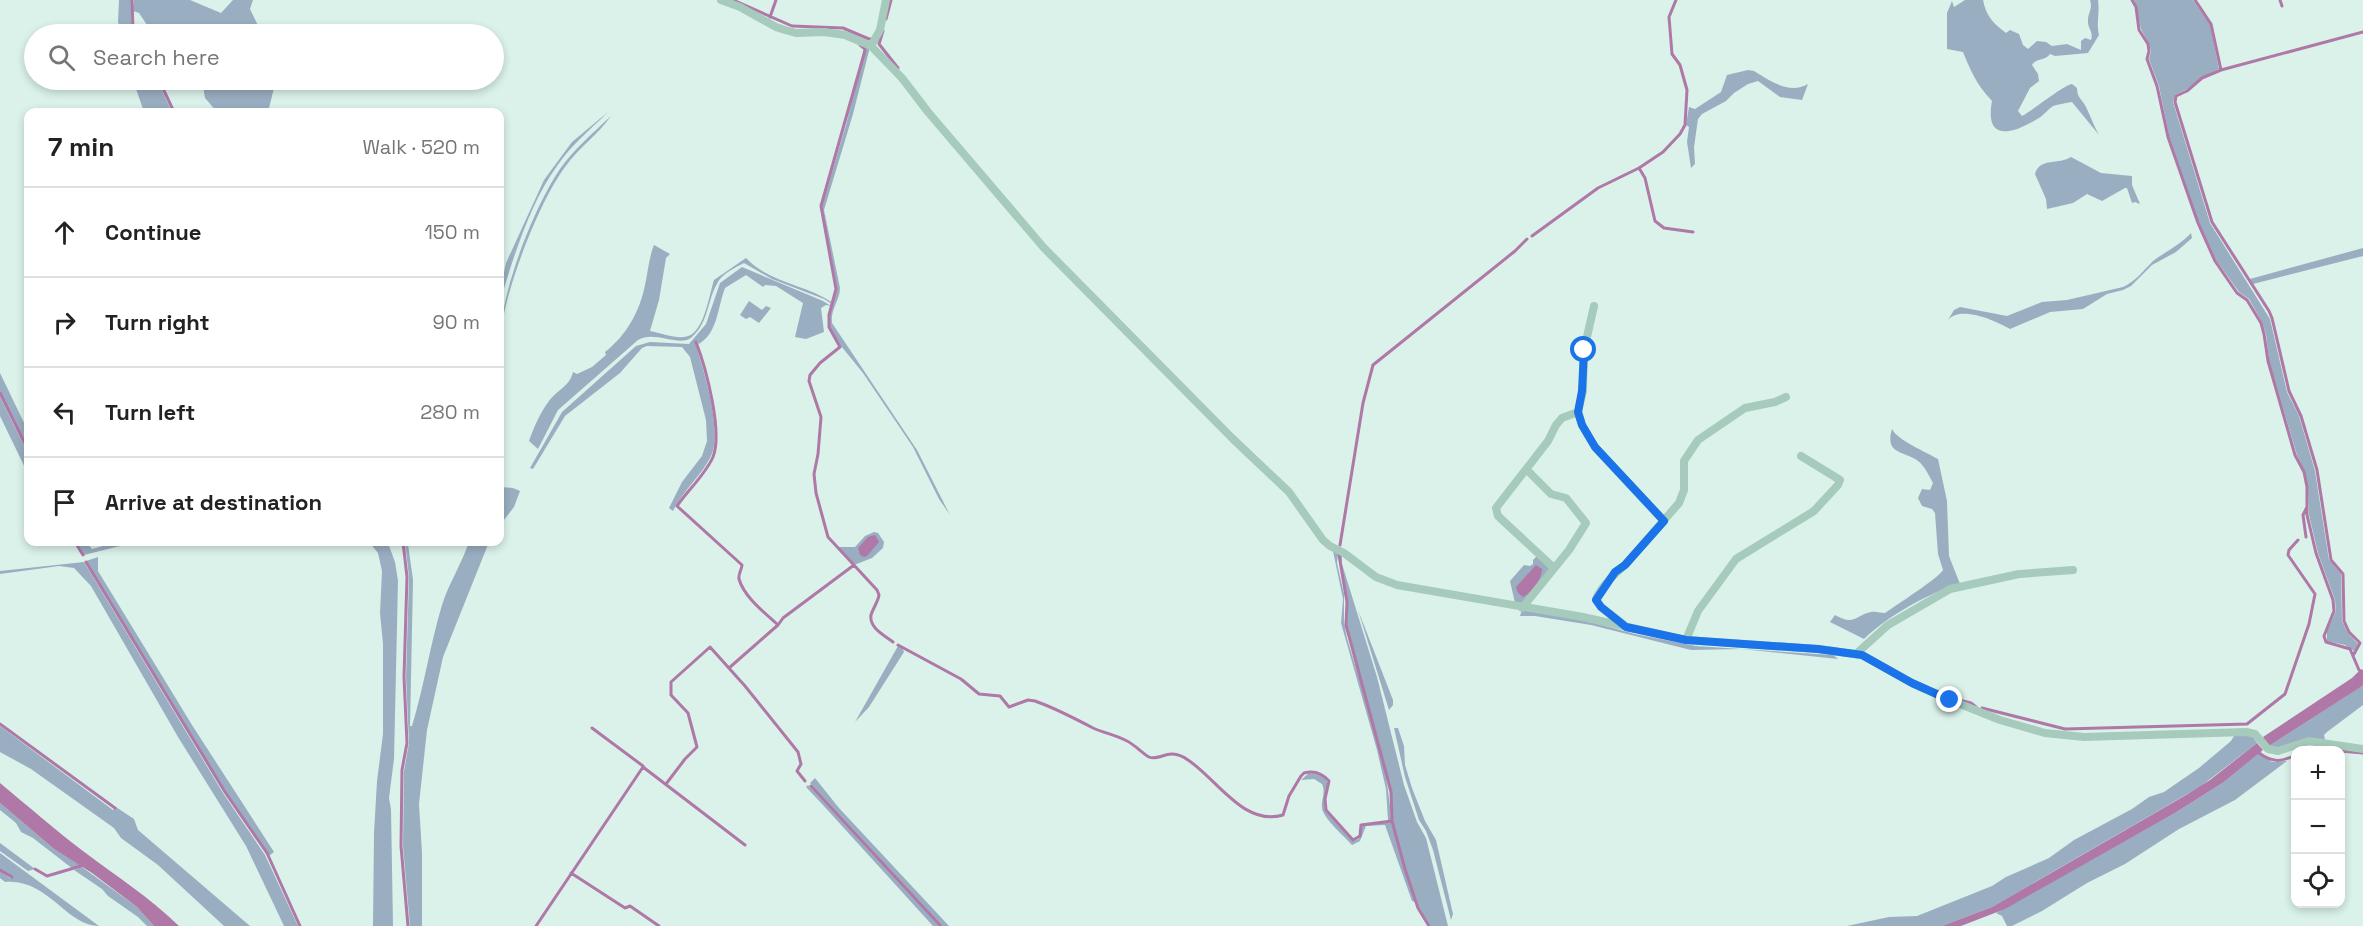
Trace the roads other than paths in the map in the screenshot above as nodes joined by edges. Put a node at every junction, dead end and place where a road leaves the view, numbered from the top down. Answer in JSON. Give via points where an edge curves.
{"nodes":[{"id":1,"x":721,"y":0,"type":"edge"},
{"id":2,"x":886,"y":0,"type":"edge"},
{"id":3,"x":871,"y":46,"type":"junction"},
{"id":4,"x":1594,"y":306,"type":"dead end"},
{"id":5,"x":1786,"y":397,"type":"dead end"},
{"id":6,"x":1578,"y":412,"type":"junction"},
{"id":7,"x":1802,"y":456,"type":"dead end"},
{"id":8,"x":1527,"y":470,"type":"junction"},
{"id":9,"x":1664,"y":521,"type":"junction"},
{"id":10,"x":1554,"y":568,"type":"junction"},
{"id":11,"x":2073,"y":570,"type":"dead end"},
{"id":12,"x":1522,"y":608,"type":"junction"},
{"id":13,"x":1626,"y":627,"type":"junction"},
{"id":14,"x":1686,"y":640,"type":"junction"},
{"id":15,"x":1856,"y":654,"type":"junction"},
{"id":16,"x":2363,"y":749,"type":"edge"}],
"edges":[{"from":1,"to":3,"type":"street","via":[[776,27],[796,33],[845,35]]},
{"from":2,"to":3,"type":"street","via":[[880,30]]},
{"from":3,"to":12,"type":"street","via":[[1044,248],[1289,492],[1330,546],[1385,582]]},
{"from":4,"to":6,"type":"street","via":[[1585,338]]},
{"from":5,"to":9,"type":"street","via":[[1745,408],[1698,440],[1684,461],[1682,496]]},
{"from":6,"to":8,"type":"street","via":[[1556,424]]},
{"from":6,"to":9,"type":"street","via":[[1595,447]]},
{"from":7,"to":14,"type":"street","via":[[1840,480],[1838,485],[1814,511],[1736,559],[1698,611]]},
{"from":8,"to":10,"type":"street","via":[[1496,512]]},
{"from":8,"to":10,"type":"street","via":[[1551,494],[1566,498],[1586,523]]},
{"from":9,"to":13,"type":"street","via":[[1615,572],[1596,600]]},
{"from":10,"to":12,"type":"street"},
{"from":11,"to":15,"type":"street","via":[[2019,574],[1950,589],[1883,629]]},
{"from":12,"to":13,"type":"street"},
{"from":13,"to":14,"type":"street"},
{"from":14,"to":15,"type":"street"},
{"from":15,"to":16,"type":"street","via":[[1969,708],[2045,733],[2085,737],[2246,732],[2255,734],[2268,749],[2278,751],[2309,741]]}]}
